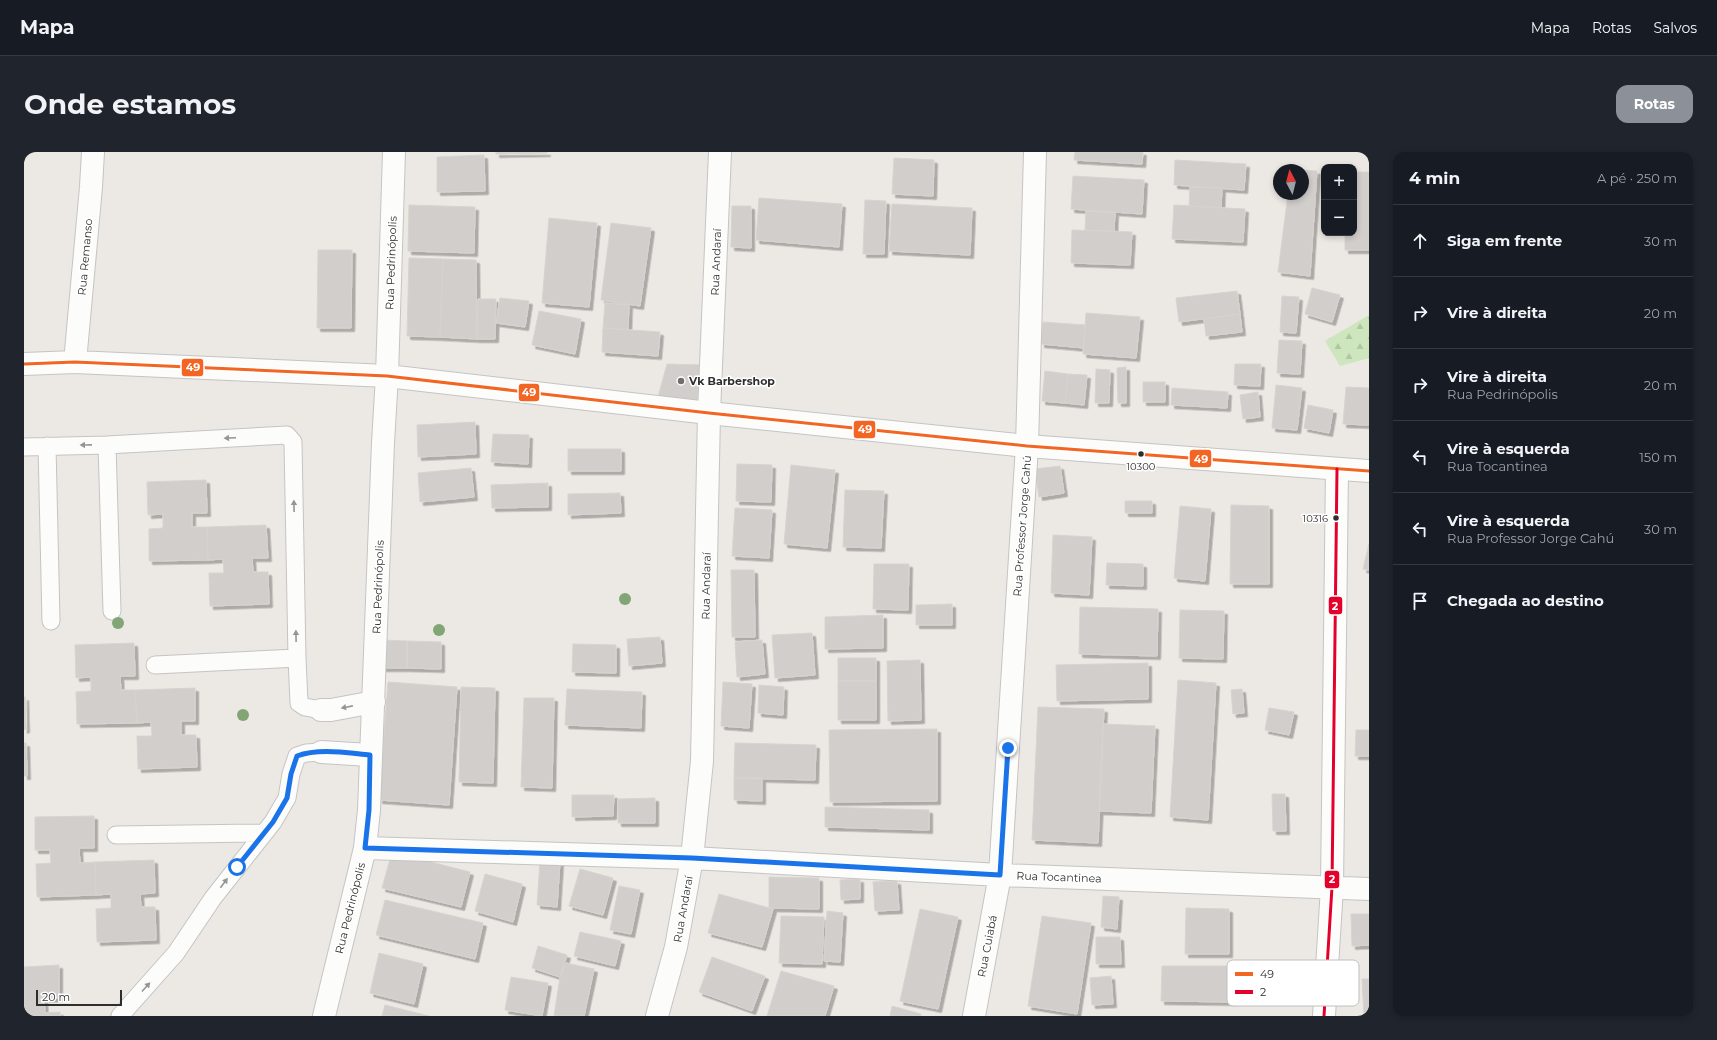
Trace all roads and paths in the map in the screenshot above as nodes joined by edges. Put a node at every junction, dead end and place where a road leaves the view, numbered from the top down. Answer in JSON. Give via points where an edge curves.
{"nodes":[{"id":1,"x":93,"y":152,"type":"edge"},
{"id":2,"x":394,"y":152,"type":"edge"},
{"id":3,"x":720,"y":152,"type":"edge"},
{"id":4,"x":1035,"y":152,"type":"edge"},
{"id":5,"x":75,"y":362,"type":"junction"},
{"id":6,"x":24,"y":364,"type":"edge"},
{"id":7,"x":388,"y":376,"type":"junction"},
{"id":8,"x":709,"y":413,"type":"junction"},
{"id":9,"x":107,"y":445,"type":"junction"},
{"id":10,"x":24,"y":446,"type":"edge"},
{"id":11,"x":47,"y":446,"type":"junction"},
{"id":12,"x":1027,"y":446,"type":"junction"},
{"id":13,"x":1336,"y":469,"type":"junction"},
{"id":14,"x":1369,"y":472,"type":"edge"},
{"id":15,"x":112,"y":611,"type":"dead end"},
{"id":16,"x":51,"y":621,"type":"dead end"},
{"id":17,"x":297,"y":658,"type":"junction"},
{"id":18,"x":155,"y":665,"type":"dead end"},
{"id":19,"x":374,"y":702,"type":"junction"},
{"id":20,"x":321,"y":710,"type":"joint"},
{"id":21,"x":322,"y":752,"type":"joint"},
{"id":22,"x":370,"y":755,"type":"junction"},
{"id":23,"x":264,"y":833,"type":"junction"},
{"id":24,"x":116,"y":835,"type":"dead end"},
{"id":25,"x":365,"y":848,"type":"junction"},
{"id":26,"x":692,"y":858,"type":"junction"},
{"id":27,"x":1000,"y":875,"type":"junction"},
{"id":28,"x":1332,"y":887,"type":"junction"},
{"id":29,"x":1369,"y":889,"type":"edge"},
{"id":30,"x":1327,"y":960,"type":"edge"},
{"id":31,"x":1325,"y":1006,"type":"edge"},
{"id":32,"x":120,"y":1016,"type":"edge"},
{"id":33,"x":324,"y":1016,"type":"edge"},
{"id":34,"x":657,"y":1016,"type":"edge"},
{"id":35,"x":974,"y":1016,"type":"edge"},
{"id":36,"x":1324,"y":1016,"type":"edge"}],
"edges":[{"from":1,"to":5,"type":"street","name":"Rua Remanso"},
{"from":2,"to":7,"type":"street","name":"Rua Pedrinópolis"},
{"from":3,"to":8,"type":"street","name":"Rua Andaraí"},
{"from":4,"to":12,"type":"street","name":"Rua Professor Jorge Cahú"},
{"from":5,"to":6,"type":"street"},
{"from":5,"to":7,"type":"street"},
{"from":7,"to":8,"type":"street"},
{"from":7,"to":19,"type":"street","name":"Rua Pedrinópolis","via":[[383,443]]},
{"from":8,"to":12,"type":"street"},
{"from":8,"to":26,"type":"street","name":"Rua Andaraí","via":[[702,761]]},
{"from":9,"to":11,"type":"lane","one_way":true},
{"from":9,"to":15,"type":"lane"},
{"from":17,"to":9,"type":"lane","one_way":true,"via":[[293,442],[287,435]]},
{"from":10,"to":11,"type":"lane"},
{"from":11,"to":16,"type":"lane"},
{"from":12,"to":13,"type":"street"},
{"from":12,"to":27,"type":"street","name":"Rua Professor Jorge Cahú"},
{"from":13,"to":14,"type":"street"},
{"from":13,"to":28,"type":"street"},
{"from":17,"to":18,"type":"lane"},
{"from":17,"to":20,"type":"lane","via":[[299,703],[304,707]]},
{"from":19,"to":20,"type":"street","one_way":true},
{"from":19,"to":22,"type":"street","name":"Rua Pedrinópolis"},
{"from":21,"to":22,"type":"street"},
{"from":21,"to":23,"type":"lane","via":[[297,756],[287,798]]},
{"from":22,"to":25,"type":"street","name":"Rua Pedrinópolis"},
{"from":23,"to":24,"type":"lane"},
{"from":32,"to":23,"type":"lane","one_way":true,"via":[[176,953],[213,898]]},
{"from":25,"to":26,"type":"street","name":"Rua Tocantinea"},
{"from":25,"to":33,"type":"street","name":"Rua Pedrinópolis"},
{"from":26,"to":27,"type":"street","name":"Rua Tocantinea"},
{"from":26,"to":34,"type":"street","name":"Rua Andaraí","via":[[676,947]]},
{"from":27,"to":28,"type":"street","name":"Rua Tocantinea"},
{"from":27,"to":35,"type":"street","name":"Rua Cuiabá"},
{"from":28,"to":29,"type":"street","name":"Rua Tocantinea"},
{"from":28,"to":30,"type":"street"},
{"from":31,"to":36,"type":"street"}]}
